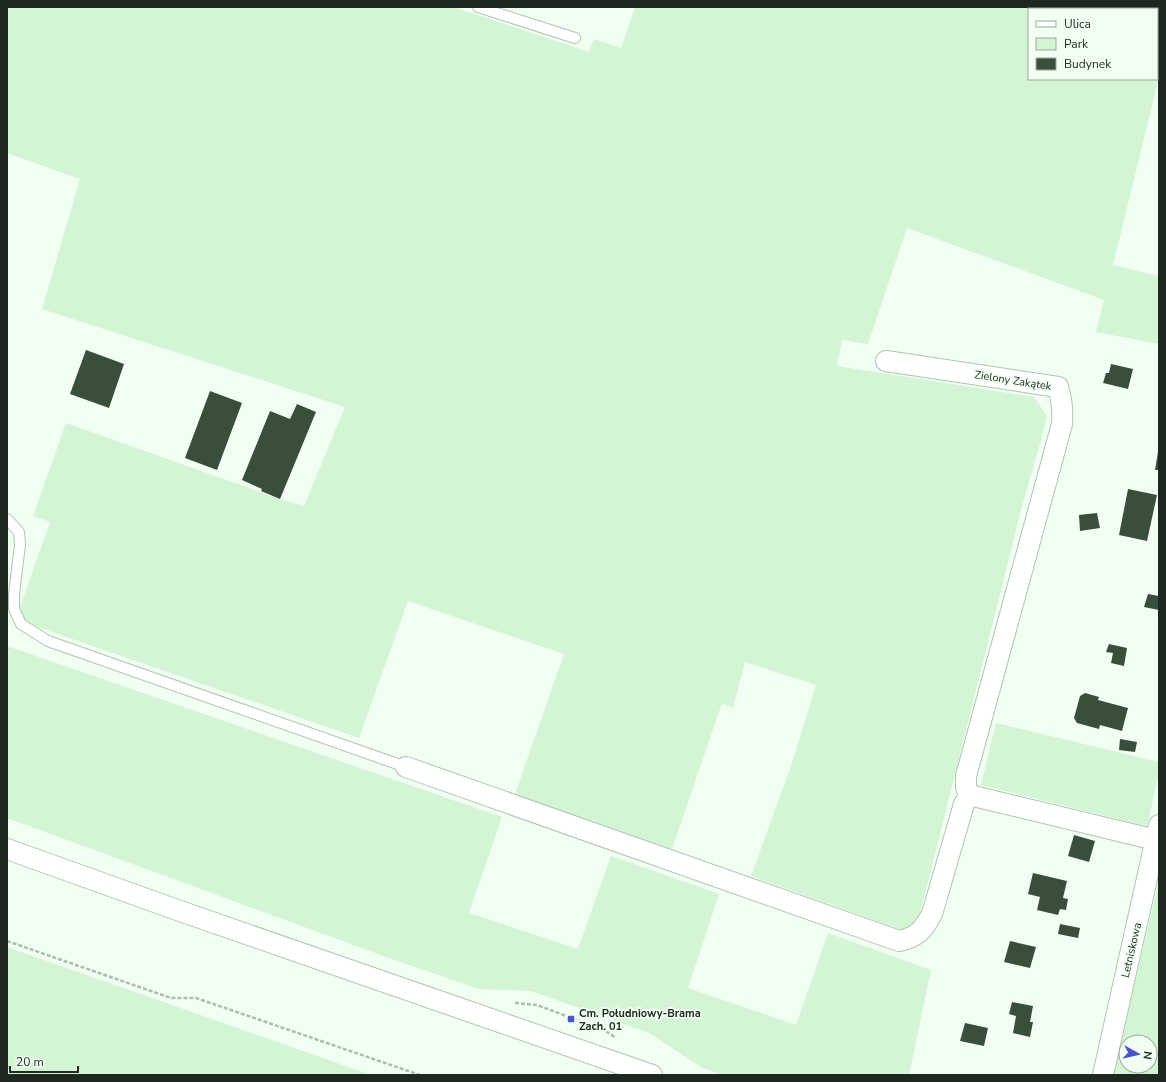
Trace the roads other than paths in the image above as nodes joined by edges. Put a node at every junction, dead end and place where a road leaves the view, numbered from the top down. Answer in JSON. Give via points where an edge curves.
{"nodes":[{"id":1,"x":478,"y":7,"type":"edge"},
{"id":2,"x":575,"y":38,"type":"dead end"},
{"id":3,"x":886,"y":361,"type":"dead end"},
{"id":4,"x":7,"y":519,"type":"edge"},
{"id":5,"x":406,"y":767,"type":"joint"},
{"id":6,"x":969,"y":795,"type":"junction"},
{"id":7,"x":1157,"y":832,"type":"edge"},
{"id":8,"x":7,"y":849,"type":"edge"},
{"id":9,"x":652,"y":1075,"type":"edge"},
{"id":10,"x":1103,"y":1075,"type":"edge"}],
"edges":[{"from":1,"to":2,"type":"lane"},
{"from":3,"to":6,"type":"street","name":"Zielony Zakątek","via":[[1058,387],[1062,401],[1062,424],[966,776]]},
{"from":4,"to":5,"type":"lane","via":[[19,532],[14,609],[21,624],[48,641]]},
{"from":5,"to":6,"type":"street","via":[[899,941],[910,939],[923,929],[932,914],[964,804]]},
{"from":6,"to":7,"type":"street"},
{"from":7,"to":10,"type":"street","name":"Letniskowa"},
{"from":8,"to":9,"type":"street"}]}
